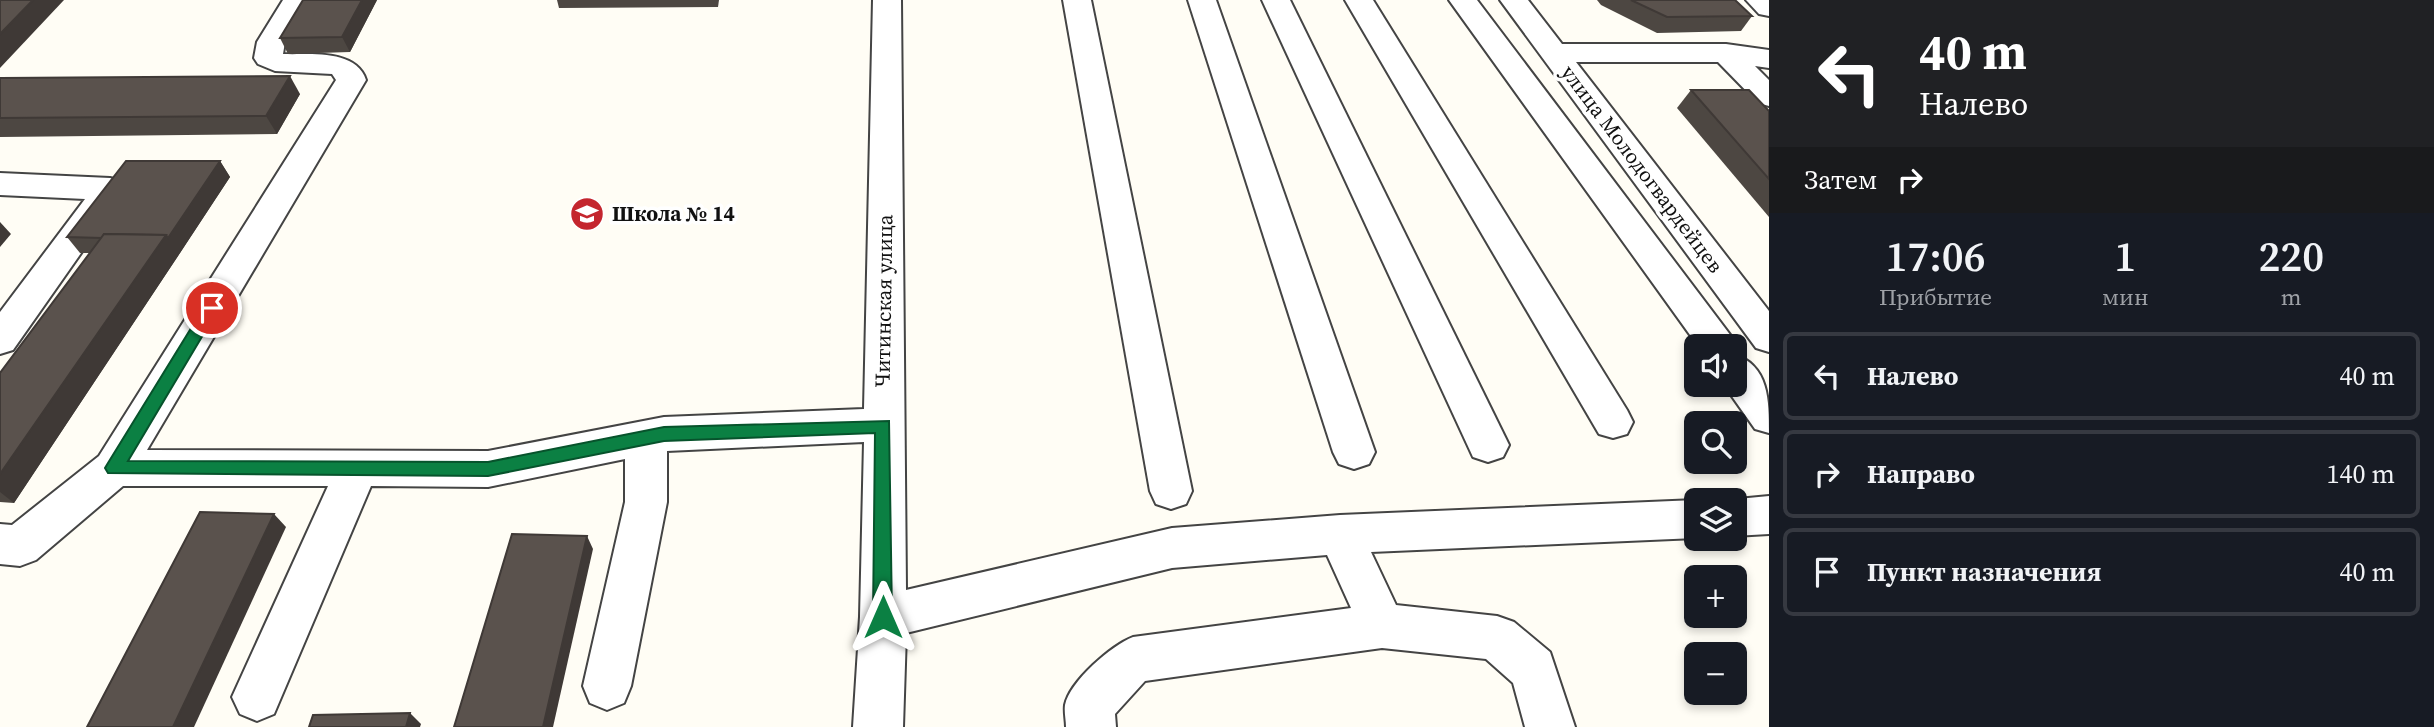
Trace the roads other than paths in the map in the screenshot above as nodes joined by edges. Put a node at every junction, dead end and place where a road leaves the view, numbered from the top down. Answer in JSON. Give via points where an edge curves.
{"nodes":[{"id":1,"x":298,"y":0,"type":"edge"},
{"id":2,"x":887,"y":0,"type":"edge"},
{"id":3,"x":1077,"y":0,"type":"edge"},
{"id":4,"x":1202,"y":0,"type":"edge"},
{"id":5,"x":1276,"y":0,"type":"edge"},
{"id":6,"x":1359,"y":0,"type":"edge"},
{"id":7,"x":1463,"y":0,"type":"edge"},
{"id":8,"x":1514,"y":0,"type":"edge"},
{"id":9,"x":1760,"y":0,"type":"edge"},
{"id":10,"x":1769,"y":8,"type":"edge"},
{"id":11,"x":1554,"y":53,"type":"junction"},
{"id":12,"x":1726,"y":53,"type":"junction"},
{"id":13,"x":1769,"y":59,"type":"edge"},
{"id":14,"x":1769,"y":97,"type":"edge"},
{"id":15,"x":0,"y":184,"type":"edge"},
{"id":16,"x":1709,"y":334,"type":"edge"},
{"id":17,"x":1769,"y":338,"type":"edge"},
{"id":18,"x":0,"y":340,"type":"edge"},
{"id":19,"x":1747,"y":386,"type":"edge"},
{"id":20,"x":1769,"y":416,"type":"edge"},
{"id":21,"x":1613,"y":422,"type":"dead end"},
{"id":22,"x":883,"y":425,"type":"junction"},
{"id":23,"x":646,"y":438,"type":"junction"},
{"id":24,"x":1488,"y":445,"type":"dead end"},
{"id":25,"x":1354,"y":452,"type":"dead end"},
{"id":26,"x":114,"y":468,"type":"junction"},
{"id":27,"x":356,"y":469,"type":"junction"},
{"id":28,"x":1171,"y":491,"type":"dead end"},
{"id":29,"x":1769,"y":515,"type":"edge"},
{"id":30,"x":1747,"y":516,"type":"edge"},
{"id":31,"x":1684,"y":520,"type":"edge"},
{"id":32,"x":1340,"y":534,"type":"junction"},
{"id":33,"x":0,"y":544,"type":"edge"},
{"id":34,"x":883,"y":617,"type":"junction"},
{"id":35,"x":1382,"y":626,"type":"junction"},
{"id":36,"x":607,"y":686,"type":"dead end"},
{"id":37,"x":257,"y":697,"type":"dead end"},
{"id":38,"x":878,"y":727,"type":"edge"},
{"id":39,"x":1091,"y":727,"type":"edge"},
{"id":40,"x":1550,"y":727,"type":"edge"}],
"edges":[{"from":1,"to":26,"type":"street","via":[[271,42],[268,58],[339,66],[351,80]]},
{"from":2,"to":22,"type":"street","name":"Читинская улица"},
{"from":3,"to":28,"type":"street"},
{"from":4,"to":25,"type":"street"},
{"from":5,"to":24,"type":"street"},
{"from":6,"to":21,"type":"street"},
{"from":7,"to":16,"type":"street"},
{"from":8,"to":11,"type":"street","name":"улица Молодогвардейцев"},
{"from":9,"to":10,"type":"street"},
{"from":11,"to":12,"type":"street"},
{"from":11,"to":17,"type":"street","name":"улица Молодогвардейцев"},
{"from":12,"to":13,"type":"street"},
{"from":12,"to":14,"type":"street"},
{"from":15,"to":18,"type":"street","via":[[110,189]]},
{"from":19,"to":20,"type":"street"},
{"from":22,"to":23,"type":"street"},
{"from":22,"to":34,"type":"street","name":"Читинская улица"},
{"from":23,"to":27,"type":"street","via":[[488,469]]},
{"from":23,"to":36,"type":"street","via":[[646,502]]},
{"from":26,"to":27,"type":"street"},
{"from":26,"to":33,"type":"street","via":[[20,546]]},
{"from":27,"to":37,"type":"street"},
{"from":29,"to":30,"type":"street"},
{"from":31,"to":32,"type":"street"},
{"from":32,"to":34,"type":"street","via":[[1172,548]]},
{"from":32,"to":35,"type":"street"},
{"from":34,"to":38,"type":"street","name":"Читинская улица"},
{"from":35,"to":39,"type":"street","via":[[1133,660],[1090,705]]},
{"from":35,"to":40,"type":"street","via":[[1497,638],[1534,669]]}]}
